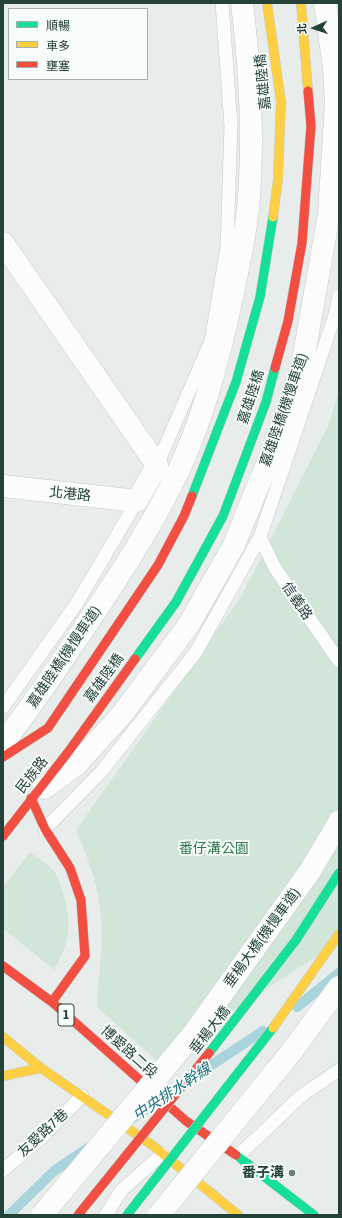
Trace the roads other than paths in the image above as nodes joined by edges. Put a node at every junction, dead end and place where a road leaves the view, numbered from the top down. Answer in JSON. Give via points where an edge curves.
{"nodes":[{"id":1,"x":222,"y":3,"type":"edge"},
{"id":2,"x":242,"y":3,"type":"edge"},
{"id":3,"x":267,"y":3,"type":"edge"},
{"id":4,"x":301,"y":3,"type":"edge"},
{"id":5,"x":325,"y":3,"type":"edge"},
{"id":6,"x":3,"y":243,"type":"edge"},
{"id":7,"x":339,"y":296,"type":"edge"},
{"id":8,"x":157,"y":465,"type":"junction"},
{"id":9,"x":3,"y":486,"type":"edge"},
{"id":10,"x":137,"y":501,"type":"junction"},
{"id":11,"x":260,"y":537,"type":"junction"},
{"id":12,"x":339,"y":661,"type":"edge"},
{"id":13,"x":3,"y":708,"type":"edge"},
{"id":14,"x":48,"y":728,"type":"joint"},
{"id":15,"x":3,"y":743,"type":"edge"},
{"id":16,"x":3,"y":757,"type":"edge"},
{"id":17,"x":73,"y":757,"type":"junction"},
{"id":18,"x":31,"y":798,"type":"junction"},
{"id":19,"x":339,"y":822,"type":"edge"},
{"id":20,"x":45,"y":829,"type":"junction"},
{"id":21,"x":3,"y":836,"type":"edge"},
{"id":22,"x":339,"y":873,"type":"edge"},
{"id":23,"x":339,"y":934,"type":"edge"},
{"id":24,"x":3,"y":966,"type":"edge"},
{"id":25,"x":339,"y":987,"type":"edge"},
{"id":26,"x":52,"y":1002,"type":"junction"},
{"id":27,"x":3,"y":1037,"type":"edge"},
{"id":28,"x":41,"y":1068,"type":"junction"},
{"id":29,"x":339,"y":1070,"type":"edge"},
{"id":30,"x":3,"y":1076,"type":"edge"},
{"id":31,"x":82,"y":1096,"type":"junction"},
{"id":32,"x":162,"y":1154,"type":"junction"},
{"id":33,"x":238,"y":1156,"type":"junction"},
{"id":34,"x":3,"y":1170,"type":"edge"},
{"id":35,"x":42,"y":1215,"type":"edge"},
{"id":36,"x":78,"y":1215,"type":"edge"},
{"id":37,"x":106,"y":1215,"type":"edge"},
{"id":38,"x":128,"y":1215,"type":"edge"},
{"id":39,"x":159,"y":1215,"type":"edge"},
{"id":40,"x":238,"y":1215,"type":"edge"},
{"id":41,"x":314,"y":1215,"type":"edge"}],
"edges":[{"from":1,"to":8,"type":"lane","via":[[231,126],[227,248],[211,341]]},
{"from":2,"to":15,"type":"street","name":"嘉雄陸橋(機慢車道)","via":[[252,126],[250,182],[244,241],[226,327],[208,392],[186,454],[150,523],[98,608],[24,717]]},
{"from":3,"to":14,"type":"main road","name":"嘉雄陸橋","via":[[281,102],[278,179],[260,297],[236,382],[184,516],[158,565]]},
{"from":4,"to":17,"type":"main road","name":"嘉雄陸橋","via":[[310,126],[302,243],[288,321],[266,402],[223,516],[176,602]]},
{"from":5,"to":17,"type":"street","name":"嘉雄陸橋(機慢車道)","via":[[336,103],[329,214],[302,366],[272,452],[229,554],[189,624],[123,713]]},
{"from":6,"to":8,"type":"street"},
{"from":7,"to":11,"type":"lane","via":[[330,330]]},
{"from":8,"to":10,"type":"street"},
{"from":9,"to":10,"type":"street","name":"北港路"},
{"from":10,"to":13,"type":"lane","via":[[77,603]]},
{"from":11,"to":12,"type":"lane","name":"信義路","via":[[275,568]]},
{"from":11,"to":20,"type":"lane","via":[[196,652],[101,772]]},
{"from":14,"to":16,"type":"main road","name":"民族路"},
{"from":17,"to":18,"type":"street","name":"嘉雄陸橋(機慢車道)"},
{"from":18,"to":20,"type":"main road"},
{"from":18,"to":21,"type":"main road","name":"民族路"},
{"from":19,"to":35,"type":"street","name":"垂楊大橋(機慢車道)","bridge":true,"via":[[310,871],[194,1032]]},
{"from":20,"to":26,"type":"main road","via":[[70,868],[81,900],[85,944],[85,956]]},
{"from":22,"to":36,"type":"main road","name":"垂楊大橋","bridge":true,"via":[[296,940],[229,1029]]},
{"from":23,"to":38,"type":"main road","bridge":true,"via":[[263,1042]]},
{"from":24,"to":26,"type":"main road","name":"博愛路二段","number":"1"},
{"from":25,"to":39,"type":"street","bridge":true,"via":[[292,1051]]},
{"from":26,"to":33,"type":"main road","name":"博愛路二段","number":"1","bridge":true,"via":[[186,1121]]},
{"from":27,"to":28,"type":"main road"},
{"from":28,"to":30,"type":"main road"},
{"from":28,"to":31,"type":"main road"},
{"from":29,"to":33,"type":"lane","via":[[301,1096]]},
{"from":31,"to":32,"type":"main road","bridge":true},
{"from":31,"to":34,"type":"lane","name":"友愛路7巷","via":[[41,1138]]},
{"from":32,"to":37,"type":"lane","via":[[121,1191]]},
{"from":32,"to":40,"type":"main road"},
{"from":33,"to":41,"type":"main road","name":"博愛路二段","number":"1"}]}
